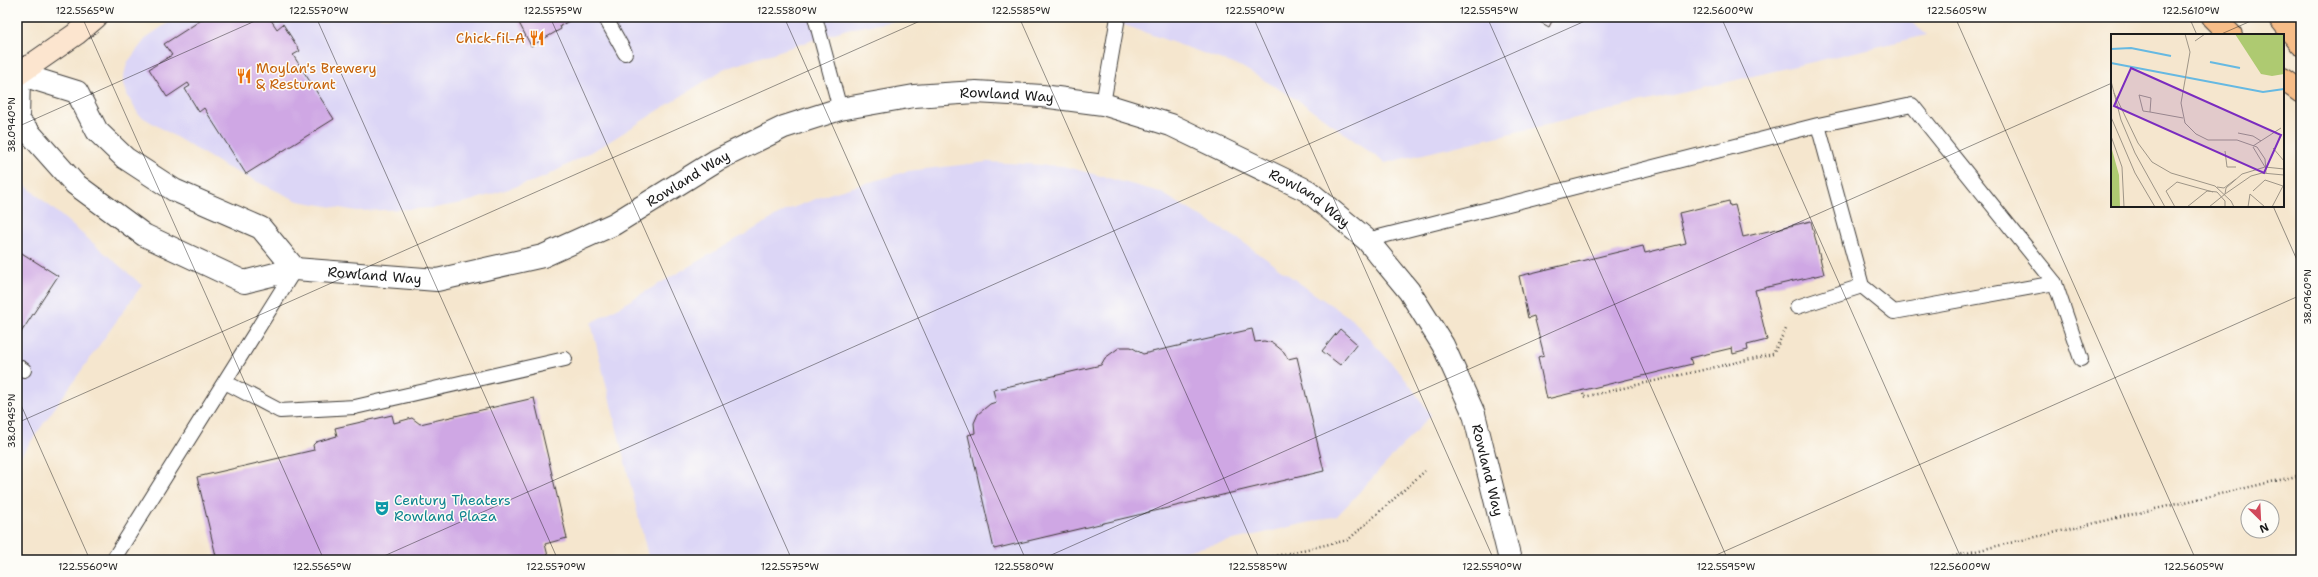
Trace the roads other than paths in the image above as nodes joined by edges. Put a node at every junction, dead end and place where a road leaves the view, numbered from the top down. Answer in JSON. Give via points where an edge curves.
{"nodes":[{"id":1,"x":96,"y":17,"type":"edge"},
{"id":2,"x":605,"y":17,"type":"edge"},
{"id":3,"x":815,"y":17,"type":"edge"},
{"id":4,"x":1118,"y":17,"type":"edge"},
{"id":5,"x":2213,"y":17,"type":"edge"},
{"id":6,"x":2279,"y":17,"type":"edge"},
{"id":7,"x":2231,"y":34,"type":"edge"},
{"id":8,"x":2301,"y":44,"type":"edge"},
{"id":9,"x":625,"y":53,"type":"dead end"},
{"id":10,"x":18,"y":73,"type":"edge"},
{"id":11,"x":2284,"y":80,"type":"edge"},
{"id":12,"x":2301,"y":92,"type":"edge"},
{"id":13,"x":1103,"y":104,"type":"junction"},
{"id":14,"x":840,"y":109,"type":"junction"},
{"id":15,"x":1818,"y":125,"type":"junction"},
{"id":16,"x":1367,"y":240,"type":"junction"},
{"id":17,"x":295,"y":268,"type":"junction"},
{"id":18,"x":2055,"y":283,"type":"junction"},
{"id":19,"x":1862,"y":286,"type":"junction"},
{"id":20,"x":1797,"y":307,"type":"road end"},
{"id":21,"x":565,"y":359,"type":"dead end"},
{"id":22,"x":2081,"y":360,"type":"dead end"},
{"id":23,"x":225,"y":382,"type":"junction"},
{"id":24,"x":113,"y":560,"type":"edge"},
{"id":25,"x":1510,"y":560,"type":"edge"}],
"edges":[{"from":1,"to":10,"type":"street","via":[[76,34]]},
{"from":2,"to":9,"type":"lane"},
{"from":3,"to":14,"type":"lane"},
{"from":4,"to":13,"type":"lane"},
{"from":5,"to":7,"type":"highway"},
{"from":6,"to":8,"type":"highway"},
{"from":10,"to":17,"type":"street","via":[[78,92],[97,131],[126,158],[174,190],[261,228]]},
{"from":10,"to":17,"type":"street","name":"Rowland Way","via":[[18,120],[75,184],[144,235],[244,282]]},
{"from":11,"to":12,"type":"highway"},
{"from":13,"to":14,"type":"street","name":"Rowland Way","via":[[1042,96],[976,92],[914,96]]},
{"from":13,"to":16,"type":"street","name":"Rowland Way","via":[[1171,125],[1308,191]]},
{"from":14,"to":17,"type":"street","name":"Rowland Way","via":[[784,127],[724,156],[614,224],[543,256],[436,280]]},
{"from":15,"to":16,"type":"lane"},
{"from":15,"to":18,"type":"lane","via":[[1912,105]]},
{"from":15,"to":19,"type":"lane"},
{"from":16,"to":25,"type":"street","name":"Rowland Way","via":[[1409,291],[1443,345],[1474,414]]},
{"from":17,"to":23,"type":"lane"},
{"from":18,"to":19,"type":"lane","via":[[1894,312]]},
{"from":18,"to":22,"type":"lane"},
{"from":19,"to":20,"type":"lane"},
{"from":21,"to":23,"type":"lane","via":[[355,408],[280,411]]},
{"from":23,"to":24,"type":"lane"}]}
